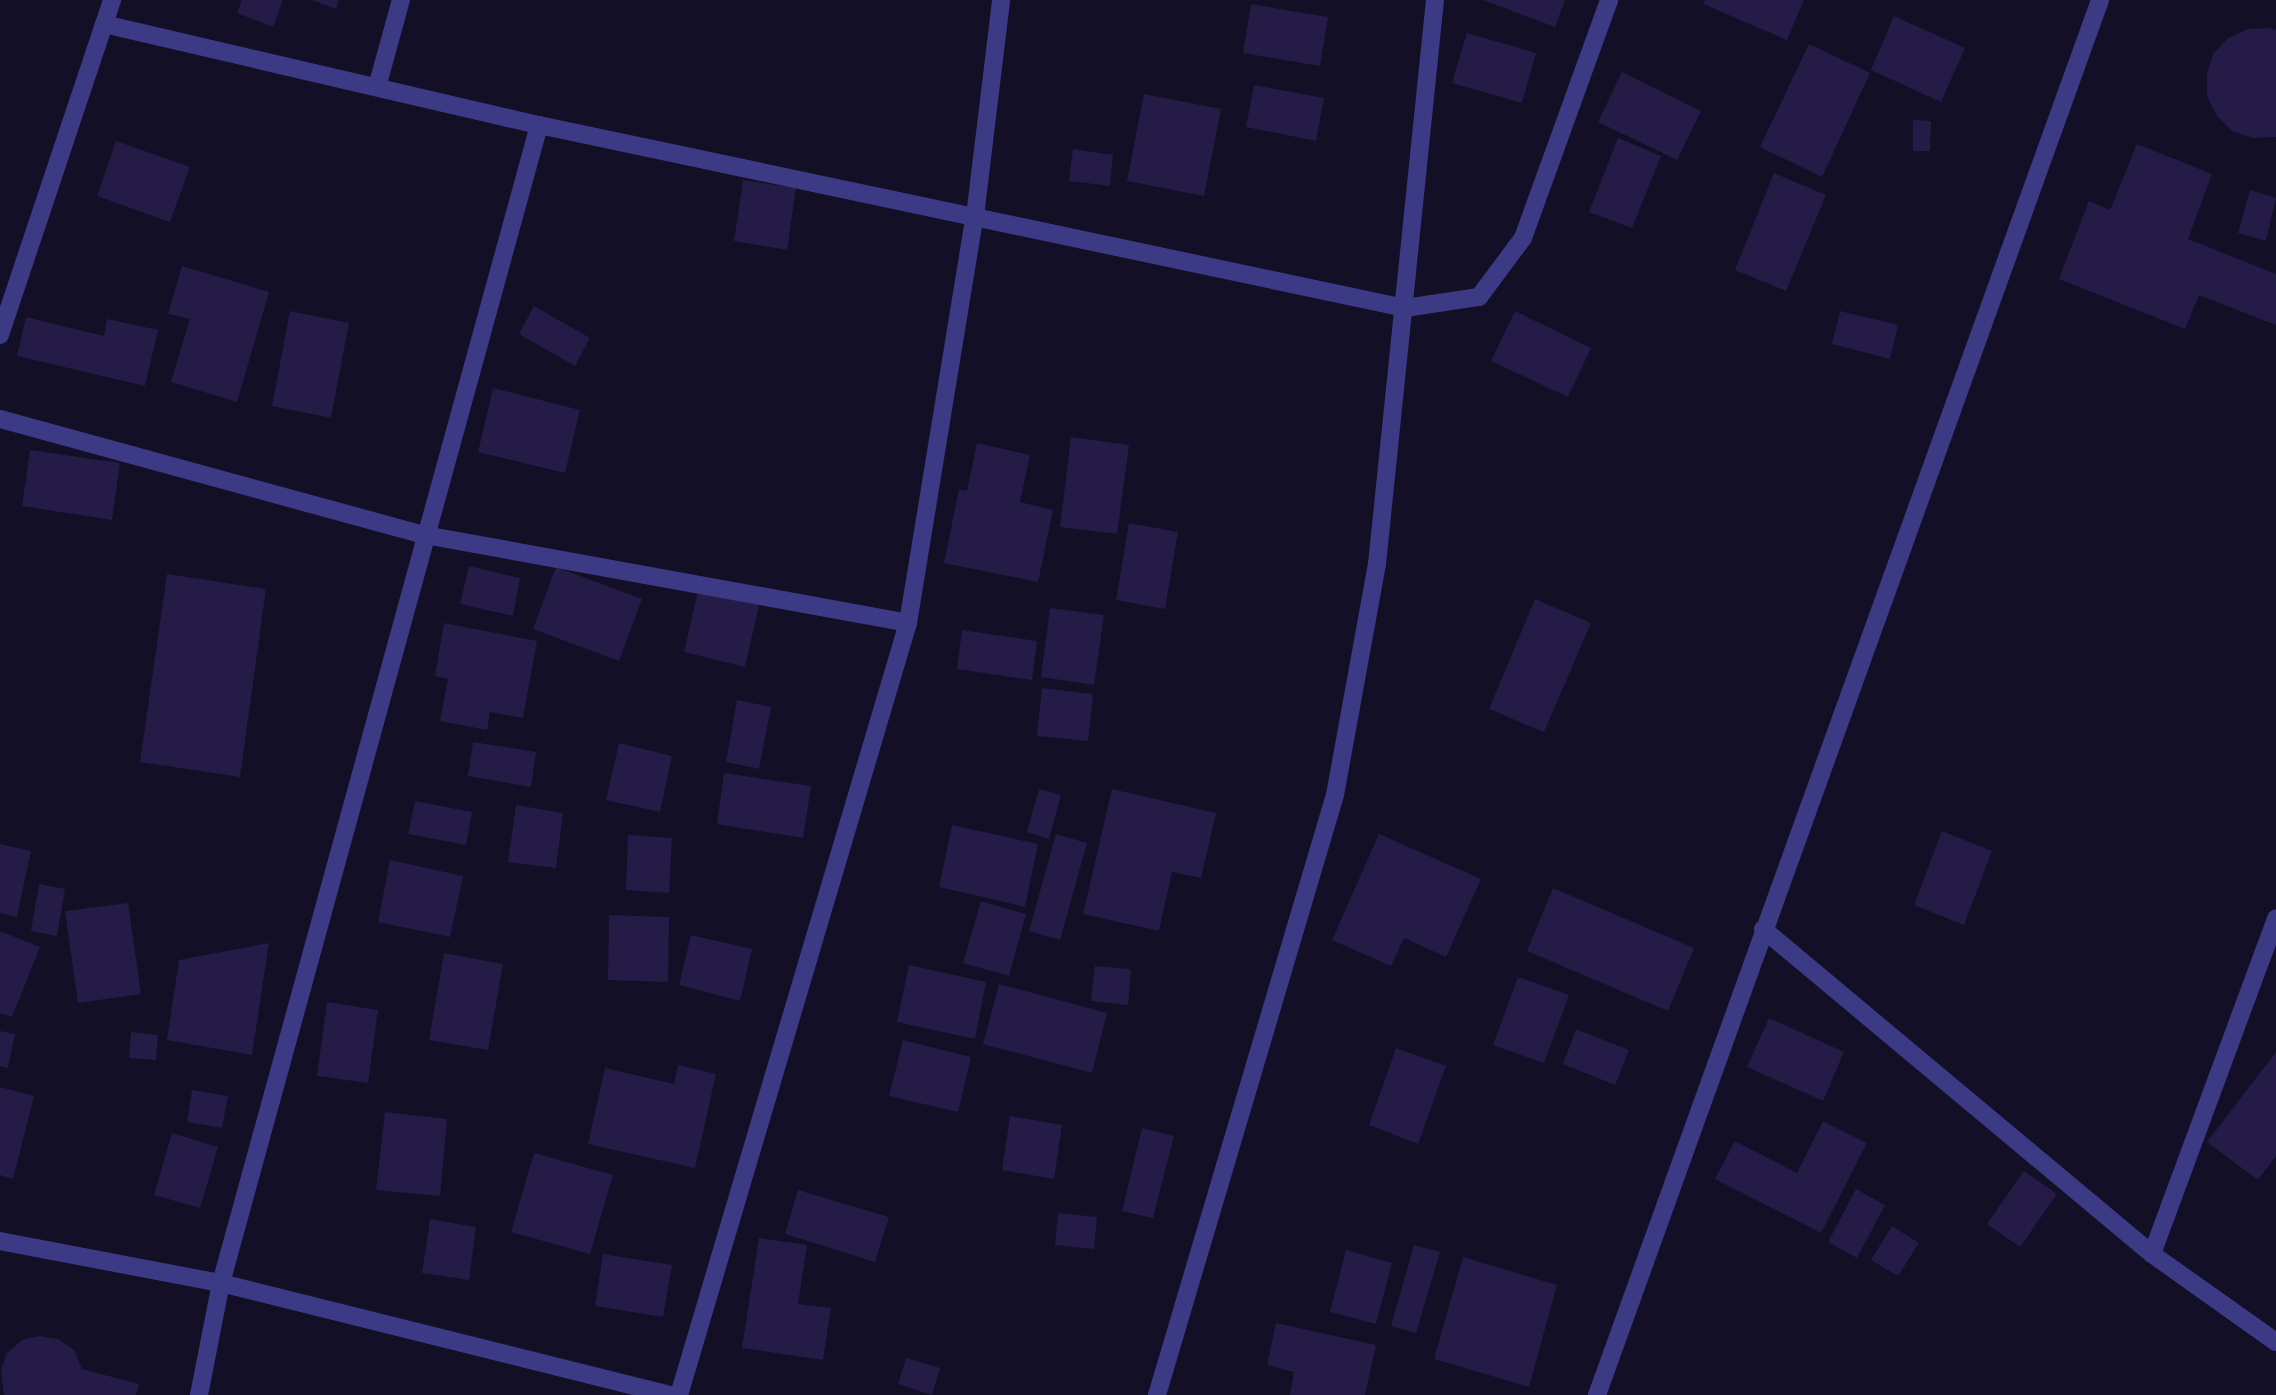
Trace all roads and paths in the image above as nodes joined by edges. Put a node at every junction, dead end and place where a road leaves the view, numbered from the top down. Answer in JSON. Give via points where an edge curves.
{"nodes":[{"id":1,"x":112,"y":0,"type":"edge"},
{"id":2,"x":401,"y":0,"type":"edge"},
{"id":3,"x":1001,"y":0,"type":"edge"},
{"id":4,"x":1435,"y":0,"type":"edge"},
{"id":5,"x":1609,"y":0,"type":"edge"},
{"id":6,"x":2100,"y":0,"type":"edge"},
{"id":7,"x":104,"y":24,"type":"junction"},
{"id":8,"x":377,"y":87,"type":"junction"},
{"id":9,"x":539,"y":125,"type":"junction"},
{"id":10,"x":975,"y":216,"type":"junction"},
{"id":11,"x":1405,"y":308,"type":"junction"},
{"id":12,"x":0,"y":335,"type":"edge"},
{"id":13,"x":0,"y":419,"type":"edge"},
{"id":14,"x":425,"y":534,"type":"junction"},
{"id":15,"x":908,"y":623,"type":"junction"},
{"id":16,"x":2276,"y":918,"type":"edge"},
{"id":17,"x":1763,"y":929,"type":"junction"},
{"id":18,"x":0,"y":1241,"type":"edge"},
{"id":19,"x":2152,"y":1254,"type":"junction"},
{"id":20,"x":221,"y":1283,"type":"junction"},
{"id":21,"x":2276,"y":1342,"type":"edge"},
{"id":22,"x":199,"y":1395,"type":"edge"},
{"id":23,"x":671,"y":1395,"type":"edge"},
{"id":24,"x":679,"y":1395,"type":"edge"},
{"id":25,"x":1157,"y":1395,"type":"edge"},
{"id":26,"x":1597,"y":1395,"type":"edge"}],
"edges":[{"from":1,"to":7,"type":"street"},
{"from":2,"to":8,"type":"street"},
{"from":3,"to":10,"type":"street"},
{"from":4,"to":11,"type":"street"},
{"from":5,"to":11,"type":"street","via":[[1523,238],[1479,297]]},
{"from":6,"to":17,"type":"street"},
{"from":7,"to":8,"type":"street"},
{"from":7,"to":12,"type":"street"},
{"from":8,"to":9,"type":"street"},
{"from":9,"to":10,"type":"street"},
{"from":9,"to":14,"type":"street"},
{"from":10,"to":11,"type":"street"},
{"from":10,"to":15,"type":"street"},
{"from":11,"to":25,"type":"street","via":[[1377,564],[1335,795]]},
{"from":13,"to":14,"type":"street"},
{"from":14,"to":15,"type":"street"},
{"from":14,"to":20,"type":"street"},
{"from":15,"to":24,"type":"street"},
{"from":16,"to":19,"type":"street"},
{"from":17,"to":19,"type":"street"},
{"from":17,"to":26,"type":"street"},
{"from":18,"to":20,"type":"street"},
{"from":19,"to":21,"type":"street"},
{"from":20,"to":22,"type":"street"},
{"from":20,"to":23,"type":"street"}]}
